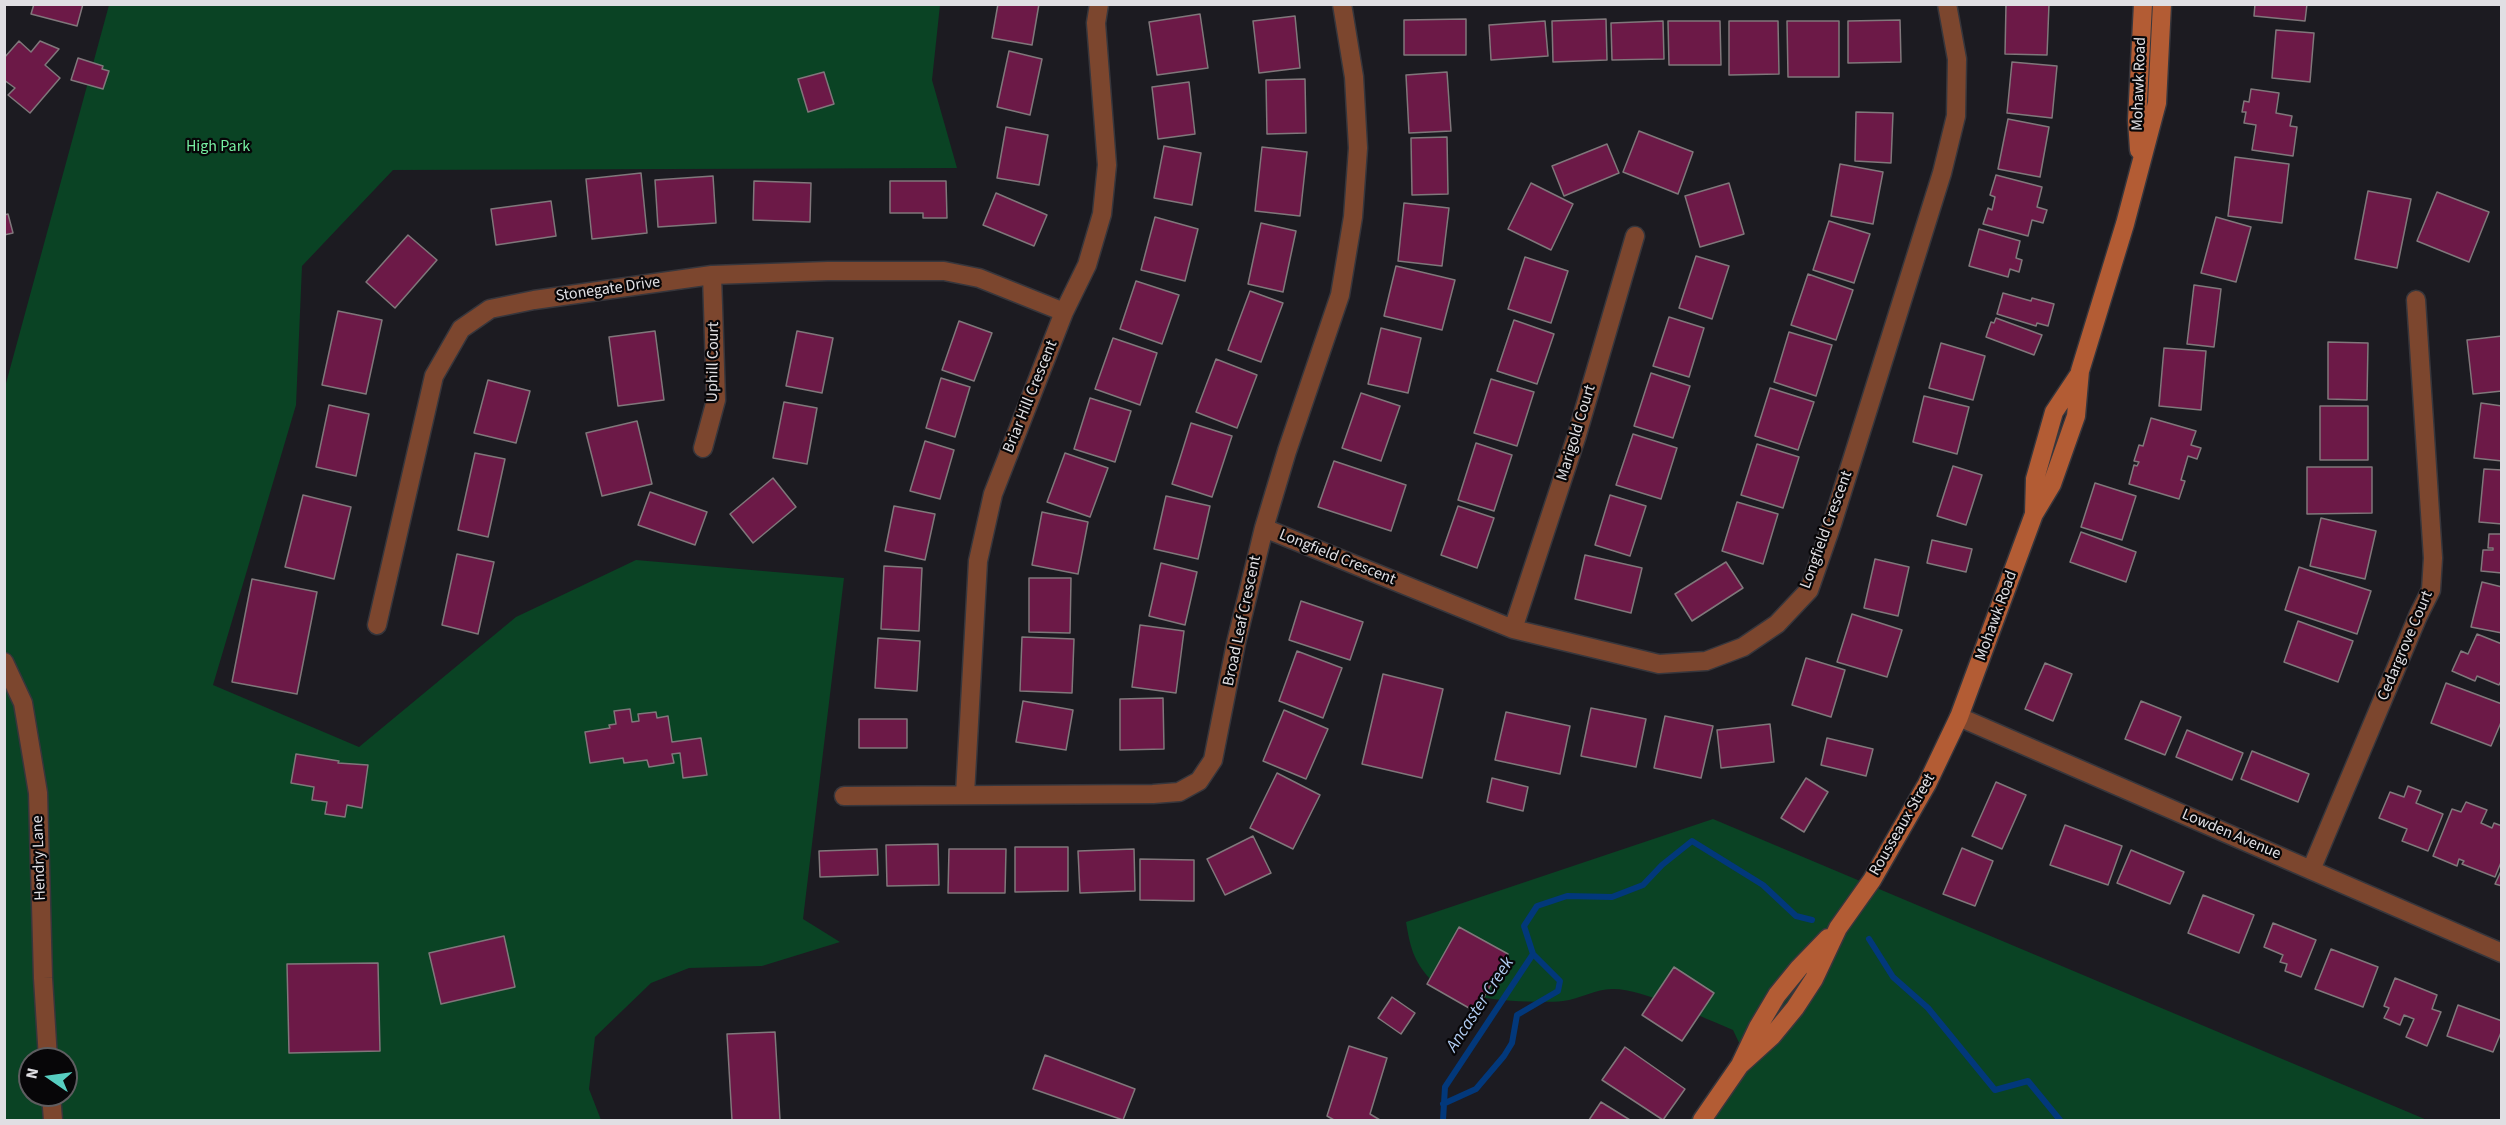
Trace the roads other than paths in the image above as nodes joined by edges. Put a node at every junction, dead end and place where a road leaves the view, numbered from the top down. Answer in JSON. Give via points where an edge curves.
{"nodes":[{"id":1,"x":1099,"y":4,"type":"edge"},
{"id":2,"x":1341,"y":4,"type":"edge"},
{"id":3,"x":1947,"y":4,"type":"edge"},
{"id":4,"x":2143,"y":4,"type":"edge"},
{"id":5,"x":2162,"y":4,"type":"edge"},
{"id":6,"x":2139,"y":164,"type":"junction"},
{"id":7,"x":1635,"y":236,"type":"dead end"},
{"id":8,"x":712,"y":275,"type":"junction"},
{"id":9,"x":2416,"y":300,"type":"dead end"},
{"id":10,"x":1064,"y":312,"type":"junction"},
{"id":11,"x":703,"y":448,"type":"dead end"},
{"id":12,"x":1264,"y":528,"type":"junction"},
{"id":13,"x":377,"y":625,"type":"dead end"},
{"id":14,"x":1513,"y":629,"type":"junction"},
{"id":15,"x":4,"y":662,"type":"edge"},
{"id":16,"x":1959,"y":717,"type":"junction"},
{"id":17,"x":965,"y":794,"type":"junction"},
{"id":18,"x":844,"y":796,"type":"dead end"},
{"id":19,"x":2311,"y":870,"type":"junction"},
{"id":20,"x":2502,"y":954,"type":"edge"},
{"id":21,"x":47,"y":1047,"type":"edge"},
{"id":22,"x":1702,"y":1120,"type":"edge"}],
"edges":[{"from":1,"to":10,"type":"street","name":"Briar Hill Crescent","via":[[1096,23],[1107,165],[1102,214],[1087,265]]},
{"from":2,"to":12,"type":"street","name":"Broad Leaf Crescent","via":[[1354,77],[1358,148],[1353,218],[1340,295]]},
{"from":3,"to":14,"type":"street","name":"Longfield Crescent","via":[[1957,59],[1956,116],[1939,184],[1809,590],[1777,624],[1743,647],[1706,661],[1659,664]]},
{"from":4,"to":6,"type":"main road","name":"Mohawk Road","via":[[2137,120]]},
{"from":5,"to":6,"type":"main road","name":"Mohawk Road","via":[[2157,103]]},
{"from":6,"to":16,"type":"main road","name":"Mohawk Road","via":[[2080,371],[2076,416],[2052,484],[2034,514]]},
{"from":7,"to":14,"type":"street","name":"Marigold Court","via":[[1576,438]]},
{"from":8,"to":10,"type":"street","name":"Stonegate Drive","via":[[944,271],[979,278]]},
{"from":8,"to":11,"type":"street","name":"Uphill Court","via":[[716,400]]},
{"from":8,"to":13,"type":"street","name":"Stonegate Drive","via":[[503,306],[490,309],[461,329],[434,376]]},
{"from":9,"to":19,"type":"street","name":"Cedargrove Court","via":[[2433,558],[2431,590]]},
{"from":10,"to":17,"type":"street","name":"Briar Hill Crescent","via":[[993,494],[978,561]]},
{"from":12,"to":14,"type":"street","name":"Longfield Crescent"},
{"from":12,"to":17,"type":"street","name":"Broad Leaf Crescent","via":[[1213,760],[1200,781],[1179,792],[1153,795]]},
{"from":15,"to":21,"type":"street","name":"Hendry Lane","via":[[23,703],[38,793]]},
{"from":16,"to":19,"type":"street","name":"Lowden Avenue"},
{"from":16,"to":22,"type":"main road","name":"Rousseaux Street","via":[[1927,784],[1872,880],[1838,928],[1814,979],[1773,1036],[1740,1065]]},
{"from":17,"to":18,"type":"street","name":"Broad Leaf Crescent"},
{"from":19,"to":20,"type":"street","name":"Lowden Avenue"}]}
